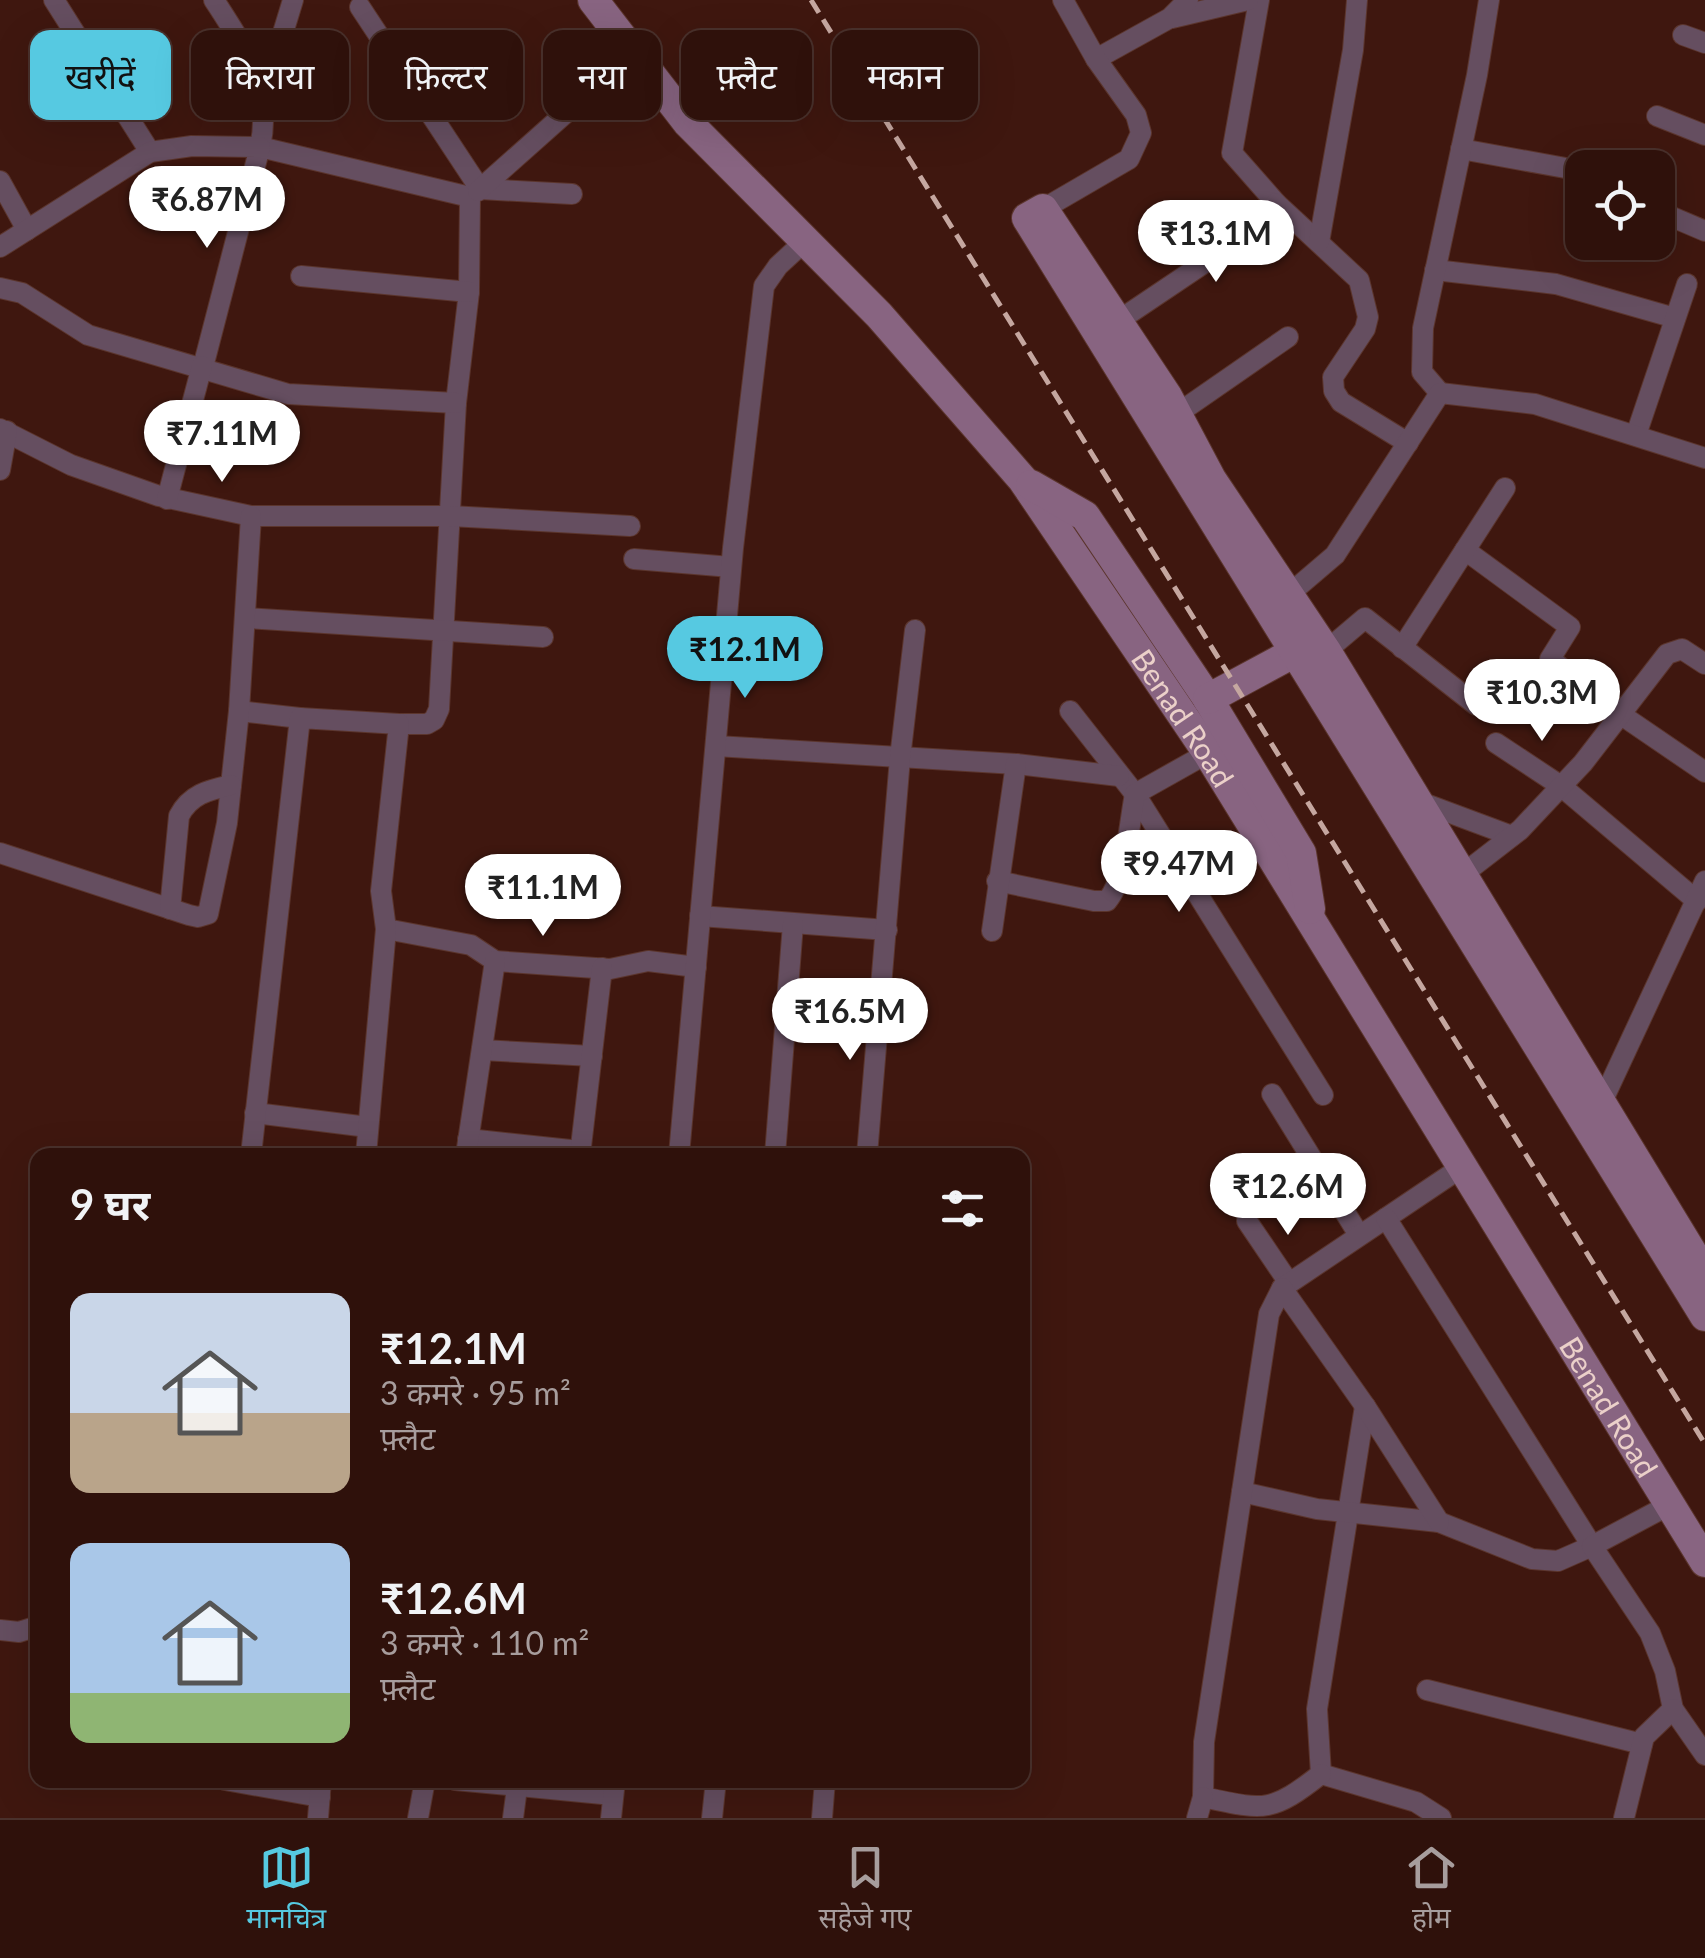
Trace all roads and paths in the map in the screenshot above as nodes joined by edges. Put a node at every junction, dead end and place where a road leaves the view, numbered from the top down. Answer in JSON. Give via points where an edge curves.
{"nodes":[{"id":1,"x":54,"y":0,"type":"edge"},
{"id":2,"x":214,"y":0,"type":"edge"},
{"id":3,"x":294,"y":0,"type":"edge"},
{"id":4,"x":593,"y":0,"type":"edge"},
{"id":5,"x":1063,"y":0,"type":"edge"},
{"id":6,"x":1188,"y":0,"type":"edge"},
{"id":7,"x":1248,"y":0,"type":"edge"},
{"id":8,"x":1259,"y":0,"type":"edge"},
{"id":9,"x":1357,"y":0,"type":"edge"},
{"id":10,"x":1488,"y":0,"type":"edge"},
{"id":11,"x":360,"y":7,"type":"dead end"},
{"id":12,"x":1170,"y":18,"type":"junction"},
{"id":13,"x":233,"y":30,"type":"edge"},
{"id":14,"x":285,"y":30,"type":"edge"},
{"id":15,"x":616,"y":30,"type":"edge"},
{"id":16,"x":1683,"y":35,"type":"dead end"},
{"id":17,"x":1705,"y":43,"type":"edge"},
{"id":18,"x":1096,"y":59,"type":"junction"},
{"id":19,"x":661,"y":88,"type":"edge"},
{"id":20,"x":1658,"y":116,"type":"dead end"},
{"id":21,"x":262,"y":120,"type":"edge"},
{"id":22,"x":558,"y":120,"type":"edge"},
{"id":23,"x":1705,"y":135,"type":"edge"},
{"id":24,"x":260,"y":147,"type":"junction"},
{"id":25,"x":1461,"y":149,"type":"junction"},
{"id":26,"x":150,"y":152,"type":"junction"},
{"id":27,"x":1565,"y":168,"type":"edge"},
{"id":28,"x":0,"y":181,"type":"edge"},
{"id":29,"x":475,"y":193,"type":"junction"},
{"id":30,"x":572,"y":194,"type":"dead end"},
{"id":31,"x":1276,"y":203,"type":"junction"},
{"id":32,"x":1043,"y":210,"type":"junction"},
{"id":33,"x":1675,"y":218,"type":"edge"},
{"id":34,"x":26,"y":230,"type":"junction"},
{"id":35,"x":1705,"y":231,"type":"edge"},
{"id":36,"x":805,"y":241,"type":"junction"},
{"id":37,"x":1319,"y":242,"type":"junction"},
{"id":38,"x":0,"y":246,"type":"edge"},
{"id":39,"x":1435,"y":270,"type":"junction"},
{"id":40,"x":301,"y":276,"type":"dead end"},
{"id":41,"x":1687,"y":284,"type":"dead end"},
{"id":42,"x":0,"y":288,"type":"edge"},
{"id":43,"x":469,"y":292,"type":"junction"},
{"id":44,"x":1675,"y":318,"type":"junction"},
{"id":45,"x":1118,"y":320,"type":"junction"},
{"id":46,"x":1288,"y":336,"type":"dead end"},
{"id":47,"x":202,"y":367,"type":"junction"},
{"id":48,"x":1440,"y":393,"type":"junction"},
{"id":49,"x":456,"y":403,"type":"junction"},
{"id":50,"x":1177,"y":414,"type":"junction"},
{"id":51,"x":4,"y":430,"type":"edge"},
{"id":52,"x":1636,"y":435,"type":"junction"},
{"id":53,"x":1408,"y":442,"type":"junction"},
{"id":54,"x":1705,"y":458,"type":"edge"},
{"id":55,"x":0,"y":470,"type":"edge"},
{"id":56,"x":1023,"y":480,"type":"junction"},
{"id":57,"x":1505,"y":488,"type":"dead end"},
{"id":58,"x":167,"y":499,"type":"junction"},
{"id":59,"x":251,"y":516,"type":"junction"},
{"id":60,"x":450,"y":516,"type":"junction"},
{"id":61,"x":630,"y":526,"type":"dead end"},
{"id":62,"x":1465,"y":550,"type":"junction"},
{"id":63,"x":634,"y":559,"type":"dead end"},
{"id":64,"x":731,"y":568,"type":"junction"},
{"id":65,"x":1287,"y":596,"type":"junction"},
{"id":66,"x":247,"y":618,"type":"junction"},
{"id":67,"x":444,"y":629,"type":"junction"},
{"id":68,"x":914,"y":630,"type":"dead end"},
{"id":69,"x":544,"y":637,"type":"dead end"},
{"id":70,"x":1402,"y":648,"type":"junction"},
{"id":71,"x":1326,"y":651,"type":"junction"},
{"id":72,"x":1295,"y":652,"type":"junction"},
{"id":73,"x":1705,"y":664,"type":"edge"},
{"id":74,"x":1208,"y":699,"type":"junction"},
{"id":75,"x":1476,"y":706,"type":"dead end"},
{"id":76,"x":240,"y":712,"type":"junction"},
{"id":77,"x":1070,"y":712,"type":"dead end"},
{"id":78,"x":1620,"y":714,"type":"junction"},
{"id":79,"x":300,"y":718,"type":"junction"},
{"id":80,"x":398,"y":724,"type":"junction"},
{"id":81,"x":1496,"y":744,"type":"dead end"},
{"id":82,"x":716,"y":746,"type":"junction"},
{"id":83,"x":1208,"y":753,"type":"junction"},
{"id":84,"x":900,"y":758,"type":"junction"},
{"id":85,"x":1016,"y":764,"type":"junction"},
{"id":86,"x":1705,"y":772,"type":"edge"},
{"id":87,"x":1119,"y":776,"type":"junction"},
{"id":88,"x":231,"y":785,"type":"junction"},
{"id":89,"x":1561,"y":786,"type":"junction"},
{"id":90,"x":1135,"y":794,"type":"junction"},
{"id":91,"x":1418,"y":801,"type":"junction"},
{"id":92,"x":1512,"y":836,"type":"junction"},
{"id":93,"x":0,"y":853,"type":"edge"},
{"id":94,"x":1463,"y":874,"type":"junction"},
{"id":95,"x":997,"y":881,"type":"junction"},
{"id":96,"x":1701,"y":891,"type":"edge"},
{"id":97,"x":170,"y":909,"type":"junction"},
{"id":98,"x":700,"y":916,"type":"junction"},
{"id":99,"x":1312,"y":922,"type":"junction"},
{"id":100,"x":793,"y":924,"type":"junction"},
{"id":101,"x":386,"y":929,"type":"junction"},
{"id":102,"x":887,"y":930,"type":"junction"},
{"id":103,"x":992,"y":931,"type":"dead end"},
{"id":104,"x":495,"y":960,"type":"junction"},
{"id":105,"x":696,"y":967,"type":"junction"},
{"id":106,"x":602,"y":968,"type":"junction"},
{"id":107,"x":482,"y":1050,"type":"junction"},
{"id":108,"x":592,"y":1056,"type":"junction"},
{"id":109,"x":1272,"y":1094,"type":"dead end"},
{"id":110,"x":1323,"y":1096,"type":"dead end"},
{"id":111,"x":1592,"y":1110,"type":"junction"},
{"id":112,"x":255,"y":1113,"type":"junction"},
{"id":113,"x":368,"y":1127,"type":"junction"},
{"id":114,"x":467,"y":1147,"type":"edge"},
{"id":115,"x":252,"y":1148,"type":"edge"},
{"id":116,"x":366,"y":1148,"type":"edge"},
{"id":117,"x":581,"y":1148,"type":"edge"},
{"id":118,"x":679,"y":1148,"type":"edge"},
{"id":119,"x":776,"y":1148,"type":"edge"},
{"id":120,"x":868,"y":1148,"type":"edge"},
{"id":121,"x":1462,"y":1167,"type":"junction"},
{"id":122,"x":1386,"y":1218,"type":"junction"},
{"id":123,"x":1247,"y":1220,"type":"dead end"},
{"id":124,"x":1359,"y":1236,"type":"junction"},
{"id":125,"x":1705,"y":1274,"type":"edge"},
{"id":126,"x":1285,"y":1285,"type":"junction"},
{"id":127,"x":1705,"y":1316,"type":"edge"},
{"id":128,"x":1365,"y":1406,"type":"junction"},
{"id":129,"x":1242,"y":1492,"type":"junction"},
{"id":130,"x":1670,"y":1504,"type":"junction"},
{"id":131,"x":1348,"y":1512,"type":"junction"},
{"id":132,"x":1439,"y":1522,"type":"junction"},
{"id":133,"x":1592,"y":1546,"type":"junction"},
{"id":134,"x":1705,"y":1562,"type":"edge"},
{"id":135,"x":30,"y":1629,"type":"edge"},
{"id":136,"x":0,"y":1630,"type":"edge"},
{"id":137,"x":1427,"y":1690,"type":"dead end"},
{"id":138,"x":1673,"y":1709,"type":"junction"},
{"id":139,"x":1642,"y":1744,"type":"junction"},
{"id":140,"x":1705,"y":1755,"type":"edge"},
{"id":141,"x":1320,"y":1774,"type":"junction"},
{"id":142,"x":267,"y":1788,"type":"edge"},
{"id":143,"x":423,"y":1788,"type":"edge"},
{"id":144,"x":516,"y":1788,"type":"edge"},
{"id":145,"x":614,"y":1788,"type":"edge"},
{"id":146,"x":715,"y":1788,"type":"edge"},
{"id":147,"x":824,"y":1788,"type":"edge"},
{"id":148,"x":320,"y":1798,"type":"edge"},
{"id":149,"x":1200,"y":1808,"type":"edge"},
{"id":150,"x":418,"y":1818,"type":"edge"},
{"id":151,"x":513,"y":1818,"type":"edge"},
{"id":152,"x":611,"y":1818,"type":"edge"},
{"id":153,"x":712,"y":1818,"type":"edge"},
{"id":154,"x":822,"y":1818,"type":"edge"},
{"id":155,"x":1441,"y":1818,"type":"edge"},
{"id":156,"x":1624,"y":1818,"type":"edge"}],
"edges":[{"from":1,"to":26,"type":"street"},
{"from":2,"to":13,"type":"street"},
{"from":3,"to":14,"type":"street"},
{"from":4,"to":15,"type":"street","name":"Benad Road"},
{"from":5,"to":18,"type":"street"},
{"from":6,"to":12,"type":"street"},
{"from":7,"to":12,"type":"street"},
{"from":8,"to":31,"type":"street","via":[[1232,153]]},
{"from":9,"to":37,"type":"street"},
{"from":10,"to":25,"type":"street"},
{"from":11,"to":29,"type":"street"},
{"from":12,"to":18,"type":"street"},
{"from":16,"to":17,"type":"street"},
{"from":18,"to":32,"type":"street","via":[[1136,115],[1138,144],[1128,159]]},
{"from":19,"to":36,"type":"street","name":"Benad Road"},
{"from":20,"to":23,"type":"street"},
{"from":21,"to":24,"type":"street"},
{"from":22,"to":29,"type":"street"},
{"from":24,"to":26,"type":"street"},
{"from":24,"to":29,"type":"street"},
{"from":24,"to":47,"type":"street"},
{"from":25,"to":27,"type":"street"},
{"from":25,"to":39,"type":"street"},
{"from":26,"to":34,"type":"street"},
{"from":28,"to":34,"type":"street"},
{"from":29,"to":30,"type":"street"},
{"from":29,"to":43,"type":"street"},
{"from":31,"to":37,"type":"street"},
{"from":31,"to":45,"type":"street","via":[[1240,239]]},
{"from":32,"to":45,"type":"street"},
{"from":32,"to":72,"type":"street","via":[[1027,218]]},
{"from":33,"to":35,"type":"street"},
{"from":34,"to":38,"type":"street"},
{"from":36,"to":56,"type":"street","name":"Benad Road"},
{"from":36,"to":64,"type":"street","via":[[764,286]]},
{"from":37,"to":53,"type":"street","via":[[1359,280],[1368,317],[1333,377],[1334,391],[1341,402]]},
{"from":39,"to":44,"type":"street","via":[[1556,284]]},
{"from":39,"to":48,"type":"street","via":[[1422,372]]},
{"from":40,"to":43,"type":"street"},
{"from":41,"to":44,"type":"street"},
{"from":42,"to":47,"type":"street","via":[[22,293],[88,336]]},
{"from":43,"to":49,"type":"street"},
{"from":44,"to":52,"type":"street"},
{"from":45,"to":50,"type":"street"},
{"from":46,"to":50,"type":"street"},
{"from":47,"to":49,"type":"street","via":[[288,394]]},
{"from":47,"to":58,"type":"street"},
{"from":48,"to":52,"type":"street","via":[[1535,404]]},
{"from":48,"to":53,"type":"street"},
{"from":49,"to":60,"type":"street"},
{"from":50,"to":65,"type":"street"},
{"from":51,"to":55,"type":"street"},
{"from":51,"to":58,"type":"street"},
{"from":52,"to":54,"type":"street"},
{"from":53,"to":65,"type":"street","via":[[1335,555]]},
{"from":56,"to":74,"type":"street","via":[[1085,516]]},
{"from":56,"to":83,"type":"street","name":"Benad Road"},
{"from":57,"to":62,"type":"street"},
{"from":58,"to":59,"type":"street"},
{"from":59,"to":60,"type":"street"},
{"from":59,"to":66,"type":"street"},
{"from":60,"to":61,"type":"street"},
{"from":60,"to":67,"type":"street"},
{"from":62,"to":70,"type":"street"},
{"from":62,"to":78,"type":"street","via":[[1570,627],[1550,659]]},
{"from":63,"to":64,"type":"street"},
{"from":64,"to":82,"type":"street"},
{"from":65,"to":71,"type":"street"},
{"from":66,"to":67,"type":"street"},
{"from":66,"to":76,"type":"street"},
{"from":67,"to":69,"type":"street"},
{"from":67,"to":80,"type":"street","via":[[434,720]]},
{"from":68,"to":84,"type":"street"},
{"from":70,"to":71,"type":"street","via":[[1365,618]]},
{"from":70,"to":75,"type":"street"},
{"from":71,"to":91,"type":"street"},
{"from":72,"to":74,"type":"street"},
{"from":72,"to":111,"type":"street"},
{"from":73,"to":78,"type":"street","via":[[1672,650]]},
{"from":74,"to":99,"type":"street","via":[[1302,854]]},
{"from":76,"to":79,"type":"street"},
{"from":76,"to":88,"type":"street"},
{"from":77,"to":87,"type":"street"},
{"from":78,"to":86,"type":"street"},
{"from":78,"to":89,"type":"street"},
{"from":79,"to":80,"type":"street"},
{"from":79,"to":112,"type":"street"},
{"from":80,"to":101,"type":"street","via":[[380,891]]},
{"from":81,"to":89,"type":"street"},
{"from":82,"to":84,"type":"street"},
{"from":82,"to":98,"type":"street"},
{"from":83,"to":90,"type":"street"},
{"from":83,"to":99,"type":"street","name":"Benad Road"},
{"from":84,"to":85,"type":"street"},
{"from":84,"to":102,"type":"street"},
{"from":85,"to":87,"type":"street"},
{"from":85,"to":95,"type":"street"},
{"from":87,"to":90,"type":"street"},
{"from":88,"to":97,"type":"street","via":[[184,805]]},
{"from":88,"to":97,"type":"street","via":[[208,914]]},
{"from":89,"to":92,"type":"street"},
{"from":89,"to":96,"type":"street"},
{"from":90,"to":95,"type":"street","via":[[1120,876],[1107,901]]},
{"from":90,"to":110,"type":"street"},
{"from":91,"to":92,"type":"street"},
{"from":91,"to":94,"type":"street"},
{"from":92,"to":94,"type":"street"},
{"from":93,"to":97,"type":"street"},
{"from":94,"to":111,"type":"street"},
{"from":95,"to":103,"type":"street"},
{"from":96,"to":111,"type":"street"},
{"from":98,"to":100,"type":"street"},
{"from":98,"to":105,"type":"street"},
{"from":99,"to":121,"type":"street","name":"Benad Road"},
{"from":100,"to":102,"type":"street"},
{"from":100,"to":119,"type":"street"},
{"from":101,"to":104,"type":"street","via":[[471,945]]},
{"from":101,"to":113,"type":"street"},
{"from":102,"to":120,"type":"street"},
{"from":104,"to":106,"type":"street"},
{"from":104,"to":107,"type":"street"},
{"from":105,"to":106,"type":"street","via":[[648,960]]},
{"from":105,"to":118,"type":"street"},
{"from":106,"to":108,"type":"street"},
{"from":107,"to":108,"type":"street"},
{"from":107,"to":114,"type":"street"},
{"from":108,"to":117,"type":"street"},
{"from":109,"to":124,"type":"street"},
{"from":111,"to":125,"type":"street"},
{"from":111,"to":127,"type":"street"},
{"from":112,"to":113,"type":"street"},
{"from":112,"to":115,"type":"street"},
{"from":113,"to":116,"type":"street"},
{"from":121,"to":122,"type":"street"},
{"from":121,"to":130,"type":"street","name":"Benad Road"},
{"from":122,"to":124,"type":"street"},
{"from":122,"to":133,"type":"street"},
{"from":123,"to":126,"type":"street"},
{"from":124,"to":126,"type":"street"},
{"from":126,"to":128,"type":"street"},
{"from":126,"to":129,"type":"street","via":[[1269,1314]]},
{"from":128,"to":131,"type":"street"},
{"from":128,"to":132,"type":"street"},
{"from":129,"to":131,"type":"street"},
{"from":129,"to":149,"type":"street"},
{"from":130,"to":133,"type":"street"},
{"from":130,"to":134,"type":"street","name":"Benad Road"},
{"from":131,"to":132,"type":"street"},
{"from":131,"to":141,"type":"street","via":[[1316,1709]]},
{"from":132,"to":133,"type":"street","via":[[1532,1559],[1558,1561]]},
{"from":133,"to":138,"type":"street","via":[[1650,1633]]},
{"from":135,"to":136,"type":"street"},
{"from":137,"to":139,"type":"street"},
{"from":138,"to":139,"type":"street"},
{"from":138,"to":140,"type":"street"},
{"from":139,"to":156,"type":"street"},
{"from":141,"to":149,"type":"street","via":[[1290,1798],[1257,1808]]},
{"from":141,"to":155,"type":"street","via":[[1416,1802]]},
{"from":142,"to":148,"type":"street"},
{"from":143,"to":150,"type":"street"},
{"from":144,"to":151,"type":"street"},
{"from":145,"to":152,"type":"street"},
{"from":146,"to":153,"type":"street"},
{"from":147,"to":154,"type":"street"}]}
